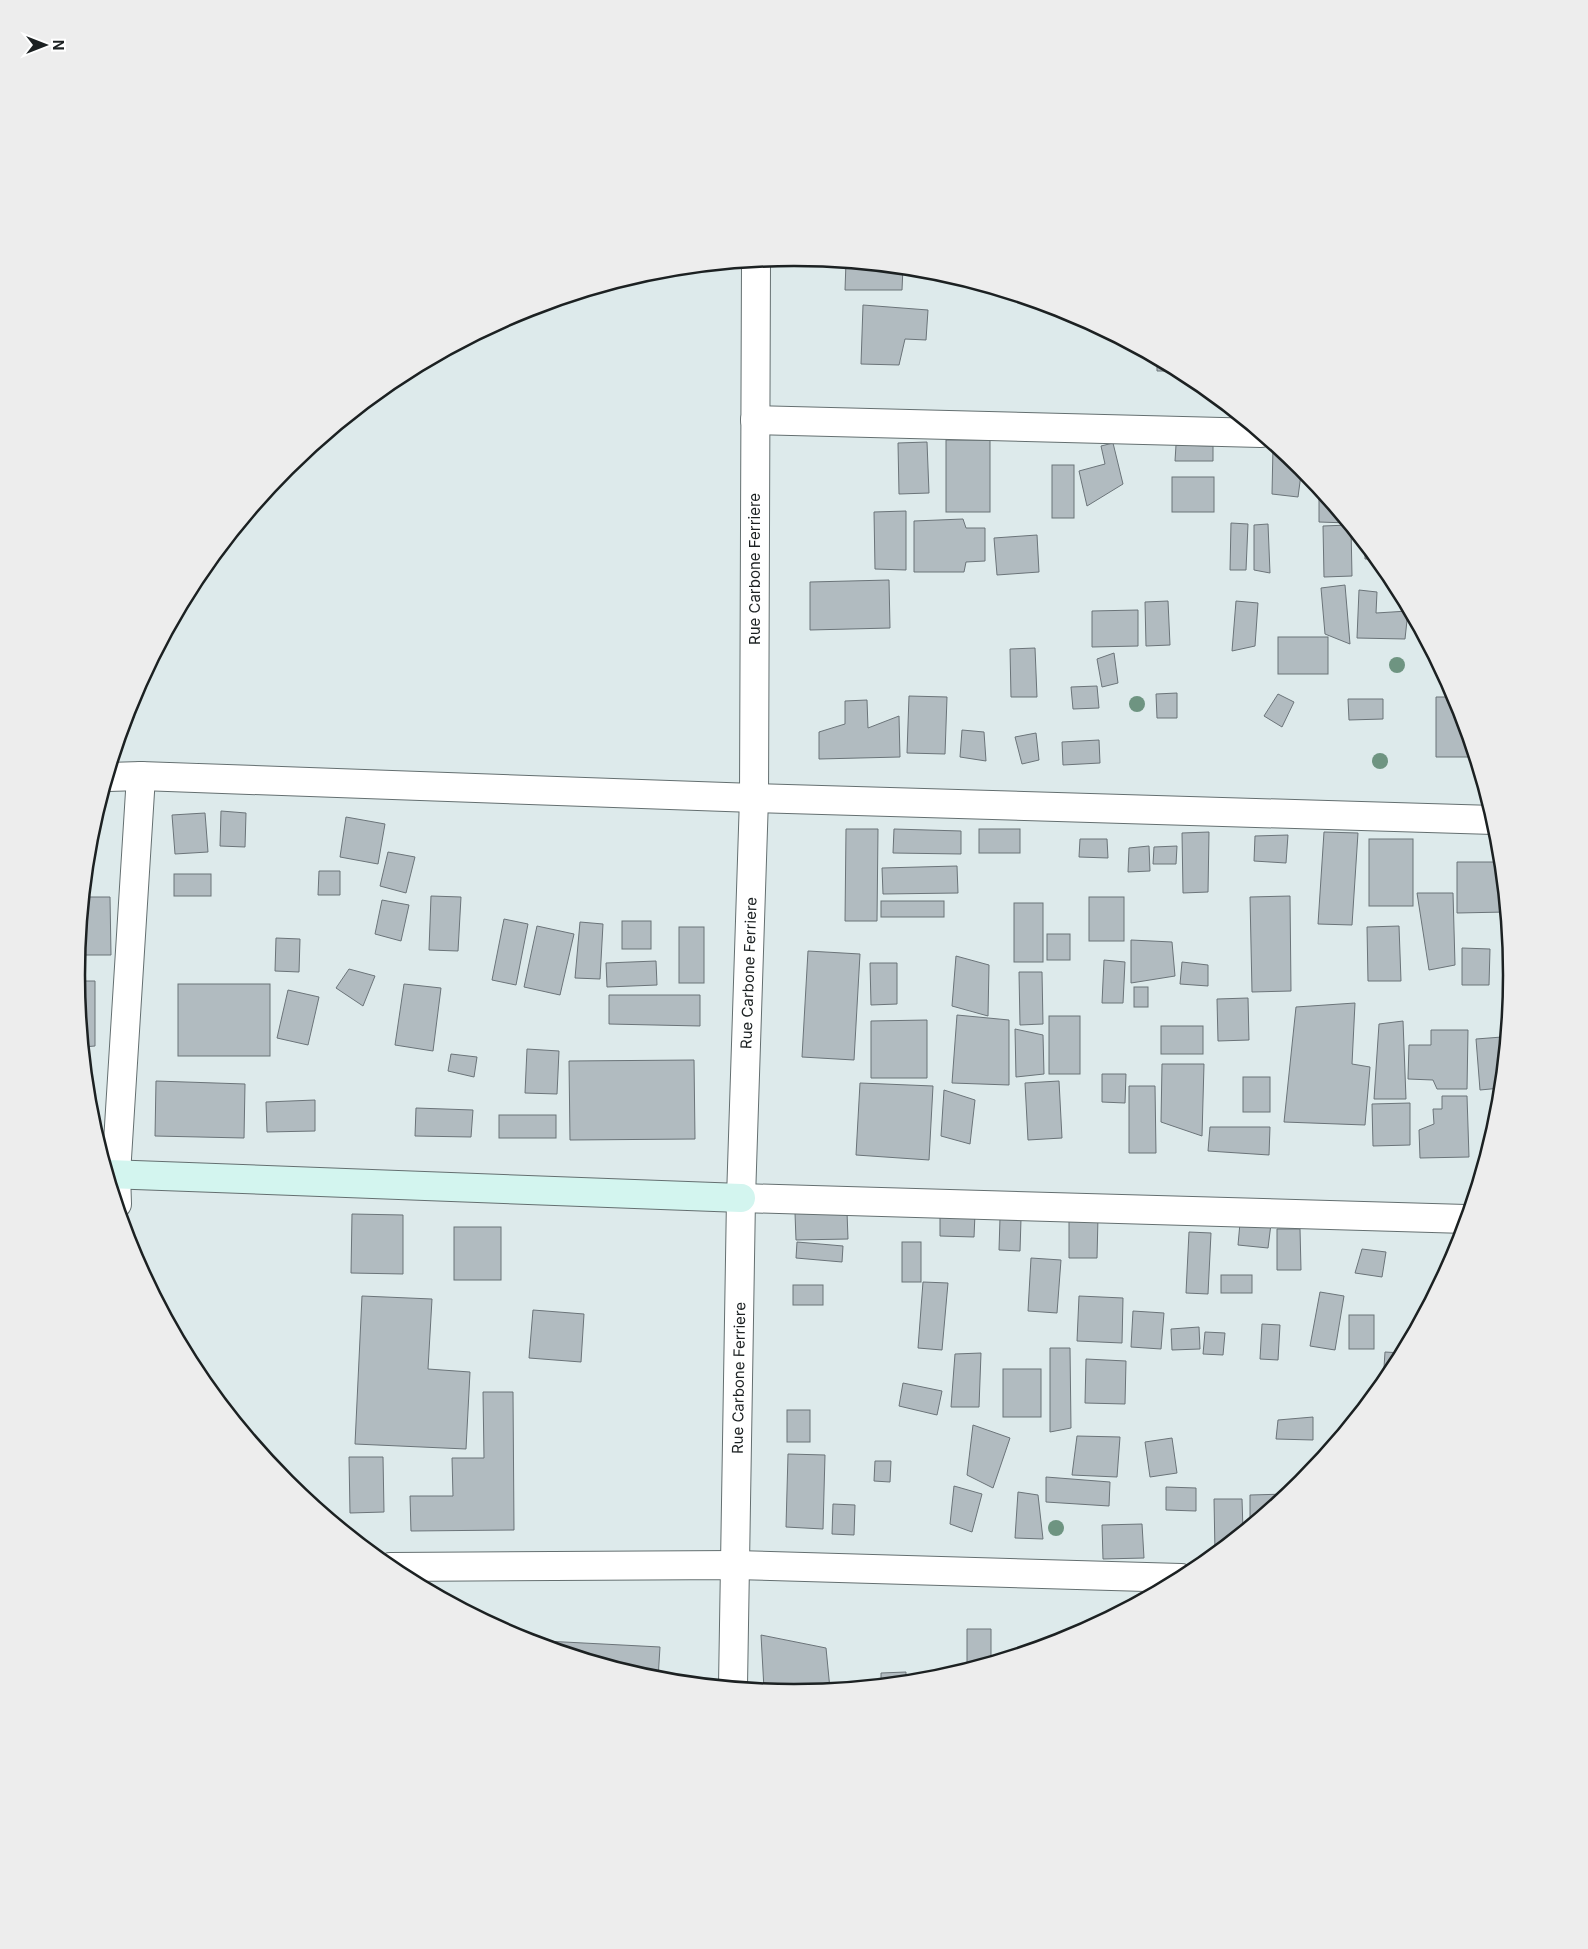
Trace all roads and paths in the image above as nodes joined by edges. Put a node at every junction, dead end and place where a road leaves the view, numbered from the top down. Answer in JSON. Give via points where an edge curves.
{"nodes":[{"id":1,"x":756,"y":267,"type":"edge"},
{"id":2,"x":755,"y":420,"type":"junction"},
{"id":3,"x":1251,"y":433,"type":"edge"},
{"id":4,"x":141,"y":776,"type":"junction"},
{"id":5,"x":114,"y":777,"type":"edge"},
{"id":6,"x":754,"y":798,"type":"junction"},
{"id":7,"x":1485,"y":820,"type":"edge"},
{"id":8,"x":112,"y":1169,"type":"edge"},
{"id":9,"x":114,"y":1174,"type":"edge"},
{"id":10,"x":742,"y":1198,"type":"junction"},
{"id":11,"x":1459,"y":1219,"type":"edge"},
{"id":12,"x":736,"y":1565,"type":"junction"},
{"id":13,"x":405,"y":1567,"type":"edge"},
{"id":14,"x":1166,"y":1578,"type":"edge"},
{"id":15,"x":733,"y":1680,"type":"edge"}],
"edges":[{"from":1,"to":2,"type":"street","name":"Rue Carbone Ferriere"},
{"from":2,"to":3,"type":"street"},
{"from":2,"to":6,"type":"street","name":"Rue Carbone Ferriere"},
{"from":4,"to":5,"type":"street"},
{"from":4,"to":6,"type":"street"},
{"from":4,"to":8,"type":"street"},
{"from":6,"to":7,"type":"street"},
{"from":6,"to":10,"type":"street","name":"Rue Carbone Ferriere"},
{"from":9,"to":10,"type":"street"},
{"from":10,"to":11,"type":"street"},
{"from":10,"to":12,"type":"street","name":"Rue Carbone Ferriere"},
{"from":12,"to":13,"type":"street"},
{"from":12,"to":14,"type":"street"},
{"from":12,"to":15,"type":"street","name":"Rue Carbone Ferriere"}]}
